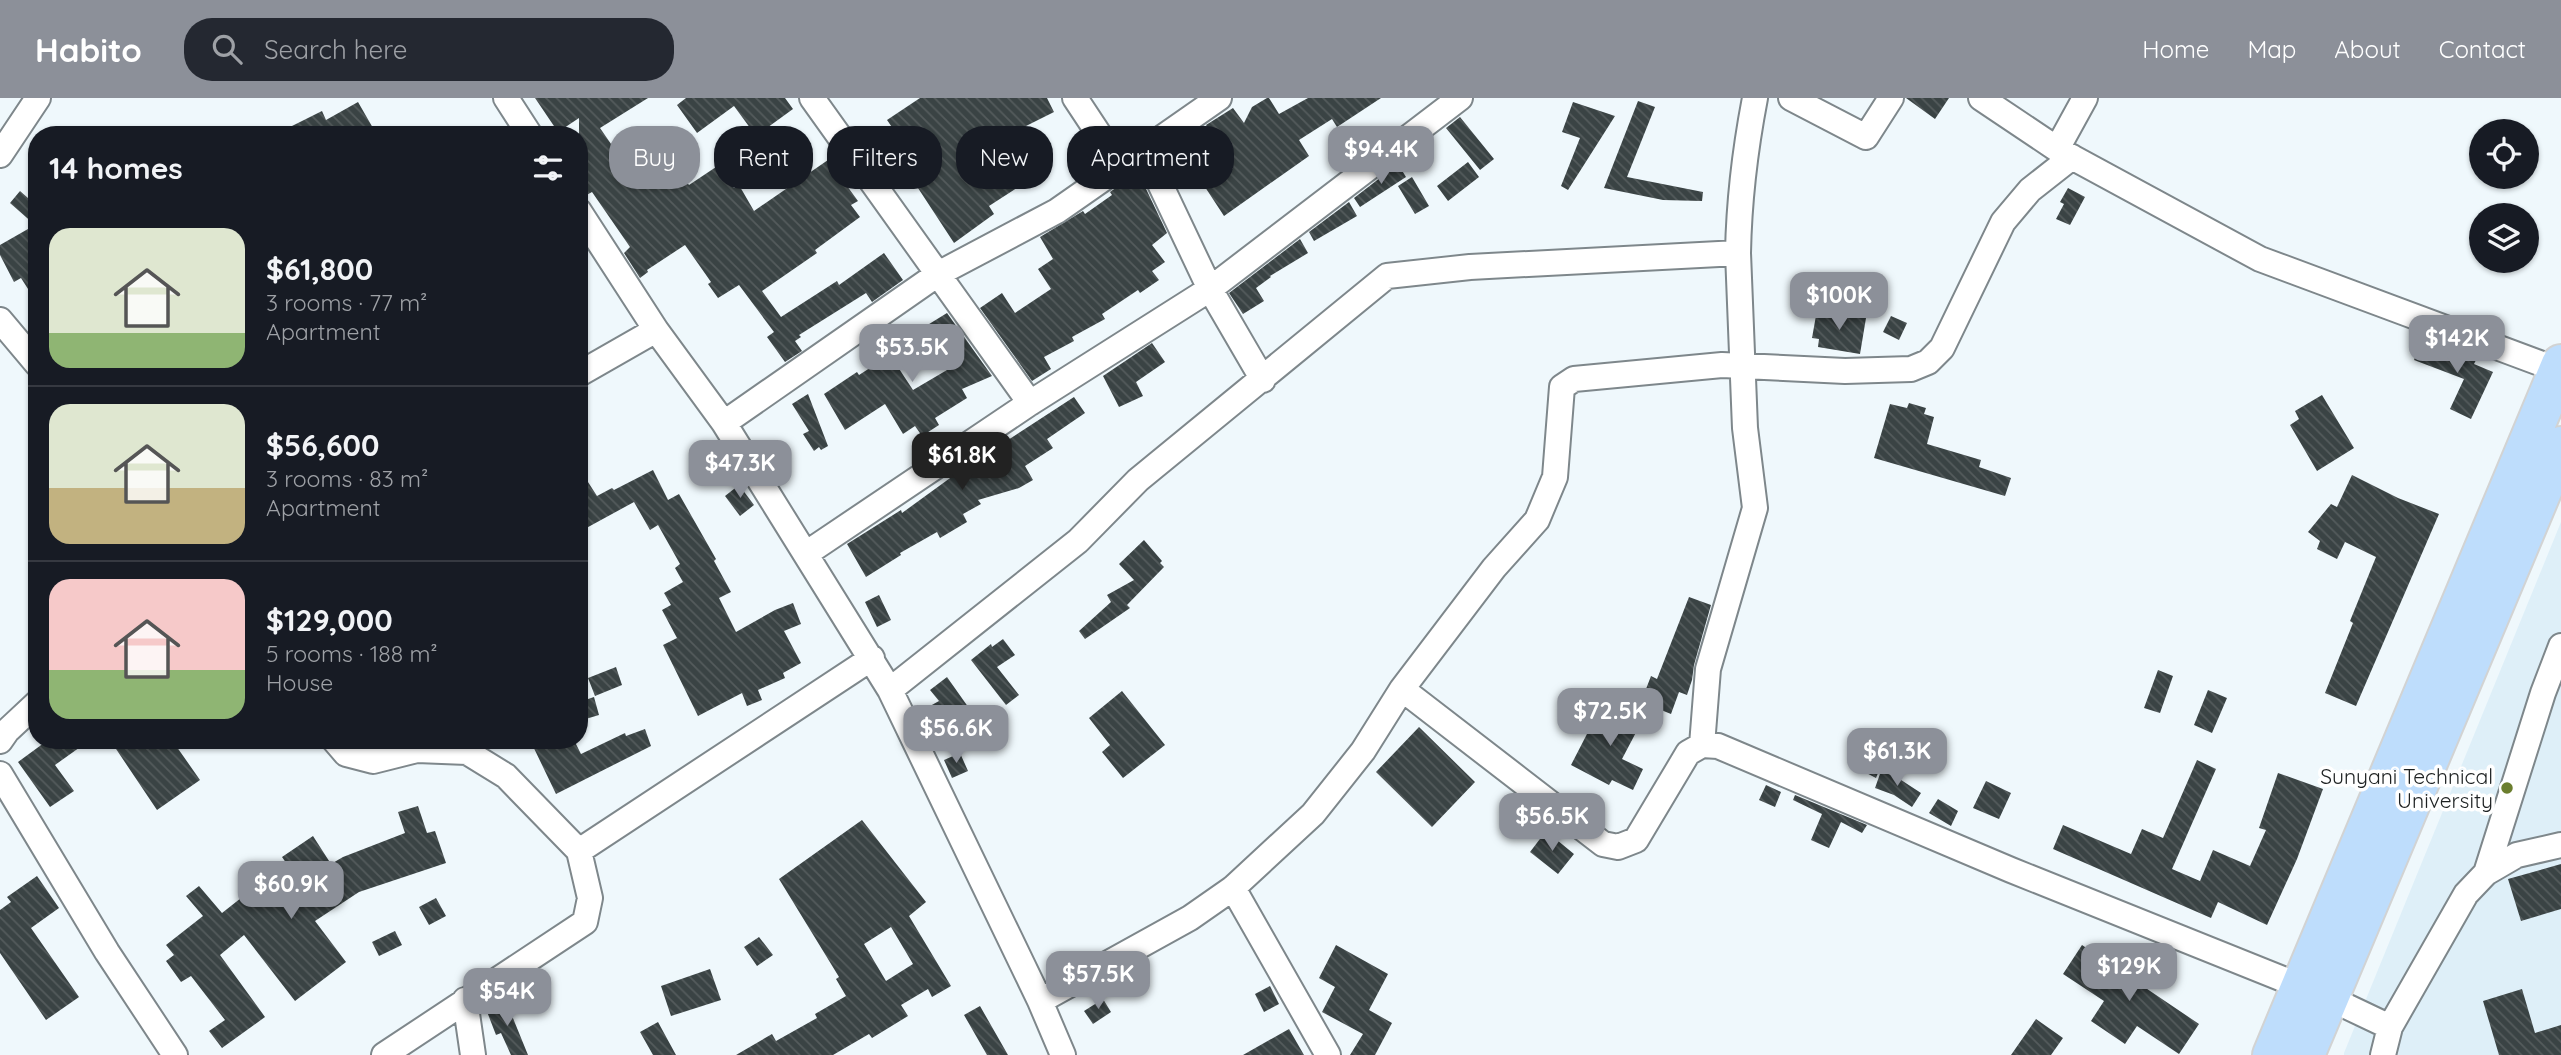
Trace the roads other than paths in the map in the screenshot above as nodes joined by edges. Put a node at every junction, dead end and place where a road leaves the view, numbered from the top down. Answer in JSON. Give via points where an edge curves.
{"nodes":[{"id":1,"x":38,"y":98,"type":"edge"},
{"id":2,"x":812,"y":98,"type":"edge"},
{"id":3,"x":1075,"y":98,"type":"edge"},
{"id":4,"x":1219,"y":98,"type":"edge"},
{"id":5,"x":1460,"y":98,"type":"edge"},
{"id":6,"x":1755,"y":98,"type":"edge"},
{"id":7,"x":1791,"y":98,"type":"edge"},
{"id":8,"x":1891,"y":98,"type":"edge"},
{"id":9,"x":1981,"y":98,"type":"edge"},
{"id":10,"x":2085,"y":98,"type":"edge"},
{"id":11,"x":508,"y":99,"type":"edge"},
{"id":12,"x":524,"y":126,"type":"edge"},
{"id":13,"x":1094,"y":126,"type":"edge"},
{"id":14,"x":1179,"y":126,"type":"edge"},
{"id":15,"x":2065,"y":153,"type":"junction"},
{"id":16,"x":0,"y":155,"type":"edge"},
{"id":17,"x":1088,"y":189,"type":"edge"},
{"id":18,"x":1163,"y":189,"type":"edge"},
{"id":19,"x":588,"y":225,"type":"edge"},
{"id":20,"x":1738,"y":253,"type":"junction"},
{"id":21,"x":938,"y":274,"type":"junction"},
{"id":22,"x":1210,"y":289,"type":"junction"},
{"id":23,"x":0,"y":320,"type":"edge"},
{"id":24,"x":656,"y":330,"type":"junction"},
{"id":25,"x":28,"y":353,"type":"edge"},
{"id":26,"x":1742,"y":365,"type":"junction"},
{"id":27,"x":2560,"y":368,"type":"edge"},
{"id":28,"x":588,"y":369,"type":"edge"},
{"id":29,"x":1263,"y":380,"type":"junction"},
{"id":30,"x":1030,"y":403,"type":"junction"},
{"id":31,"x":724,"y":423,"type":"junction"},
{"id":32,"x":2561,"y":446,"type":"edge"},
{"id":33,"x":807,"y":552,"type":"junction"},
{"id":34,"x":2561,"y":646,"type":"edge"},
{"id":35,"x":872,"y":658,"type":"junction"},
{"id":36,"x":1402,"y":689,"type":"junction"},
{"id":37,"x":890,"y":690,"type":"junction"},
{"id":38,"x":28,"y":710,"type":"edge"},
{"id":39,"x":2,"y":731,"type":"edge"},
{"id":40,"x":1702,"y":745,"type":"junction"},
{"id":41,"x":341,"y":749,"type":"edge"},
{"id":42,"x":0,"y":774,"type":"edge"},
{"id":43,"x":2561,"y":845,"type":"edge"},
{"id":44,"x":579,"y":851,"type":"junction"},
{"id":45,"x":2486,"y":873,"type":"junction"},
{"id":46,"x":1233,"y":888,"type":"junction"},
{"id":47,"x":2314,"y":992,"type":"junction"},
{"id":48,"x":465,"y":1000,"type":"junction"},
{"id":49,"x":1040,"y":1001,"type":"junction"},
{"id":50,"x":2390,"y":1027,"type":"junction"},
{"id":51,"x":175,"y":1055,"type":"edge"},
{"id":52,"x":384,"y":1055,"type":"edge"},
{"id":53,"x":473,"y":1055,"type":"edge"},
{"id":54,"x":1063,"y":1055,"type":"edge"},
{"id":55,"x":1328,"y":1055,"type":"edge"},
{"id":56,"x":2272,"y":1055,"type":"edge"},
{"id":57,"x":2305,"y":1055,"type":"edge"},
{"id":58,"x":2383,"y":1055,"type":"edge"}],
"edges":[{"from":1,"to":16,"type":"street"},
{"from":2,"to":21,"type":"street"},
{"from":3,"to":13,"type":"street"},
{"from":4,"to":14,"type":"street"},
{"from":5,"to":22,"type":"street"},
{"from":6,"to":20,"type":"street","via":[[1738,210]]},
{"from":7,"to":8,"type":"street","via":[[1866,137]]},
{"from":9,"to":15,"type":"street"},
{"from":10,"to":15,"type":"street"},
{"from":11,"to":12,"type":"street"},
{"from":15,"to":26,"type":"street","via":[[2003,222],[1942,348],[1928,362],[1912,369],[1845,371]]},
{"from":15,"to":27,"type":"street","via":[[2260,259]]},
{"from":17,"to":21,"type":"street","via":[[1057,211]]},
{"from":18,"to":22,"type":"street"},
{"from":19,"to":24,"type":"street"},
{"from":20,"to":26,"type":"street"},
{"from":20,"to":29,"type":"street","via":[[1470,267],[1387,276]]},
{"from":21,"to":30,"type":"street"},
{"from":21,"to":31,"type":"street"},
{"from":22,"to":29,"type":"street"},
{"from":22,"to":30,"type":"street"},
{"from":23,"to":25,"type":"street"},
{"from":24,"to":28,"type":"street"},
{"from":24,"to":31,"type":"street"},
{"from":26,"to":36,"type":"street","via":[[1574,379],[1562,387],[1555,477],[1537,520],[1494,568]]},
{"from":26,"to":40,"type":"street","via":[[1755,508],[1708,669]]},
{"from":27,"to":47,"type":"main road"},
{"from":29,"to":37,"type":"street","via":[[1138,480],[1078,541]]},
{"from":30,"to":33,"type":"street"},
{"from":31,"to":33,"type":"street"},
{"from":32,"to":47,"type":"main road"},
{"from":33,"to":35,"type":"street"},
{"from":34,"to":45,"type":"street"},
{"from":35,"to":37,"type":"street"},
{"from":35,"to":44,"type":"street"},
{"from":36,"to":40,"type":"street","via":[[1604,844],[1618,847],[1636,840],[1688,753]]},
{"from":36,"to":46,"type":"street","via":[[1363,751],[1313,814]]},
{"from":37,"to":49,"type":"street"},
{"from":38,"to":39,"type":"street"},
{"from":40,"to":47,"type":"street","via":[[1718,746]]},
{"from":41,"to":44,"type":"street","via":[[373,761],[417,750],[467,752],[506,776]]},
{"from":42,"to":51,"type":"street"},
{"from":43,"to":45,"type":"street","via":[[2517,855]]},
{"from":44,"to":48,"type":"street","via":[[590,898],[585,922]]},
{"from":45,"to":50,"type":"street","via":[[2466,894]]},
{"from":46,"to":49,"type":"street","via":[[1190,918]]},
{"from":46,"to":55,"type":"street"},
{"from":47,"to":50,"type":"street"},
{"from":47,"to":56,"type":"main road"},
{"from":47,"to":57,"type":"main road"},
{"from":48,"to":52,"type":"street"},
{"from":48,"to":53,"type":"street"},
{"from":49,"to":54,"type":"street"},
{"from":50,"to":58,"type":"street"}]}
